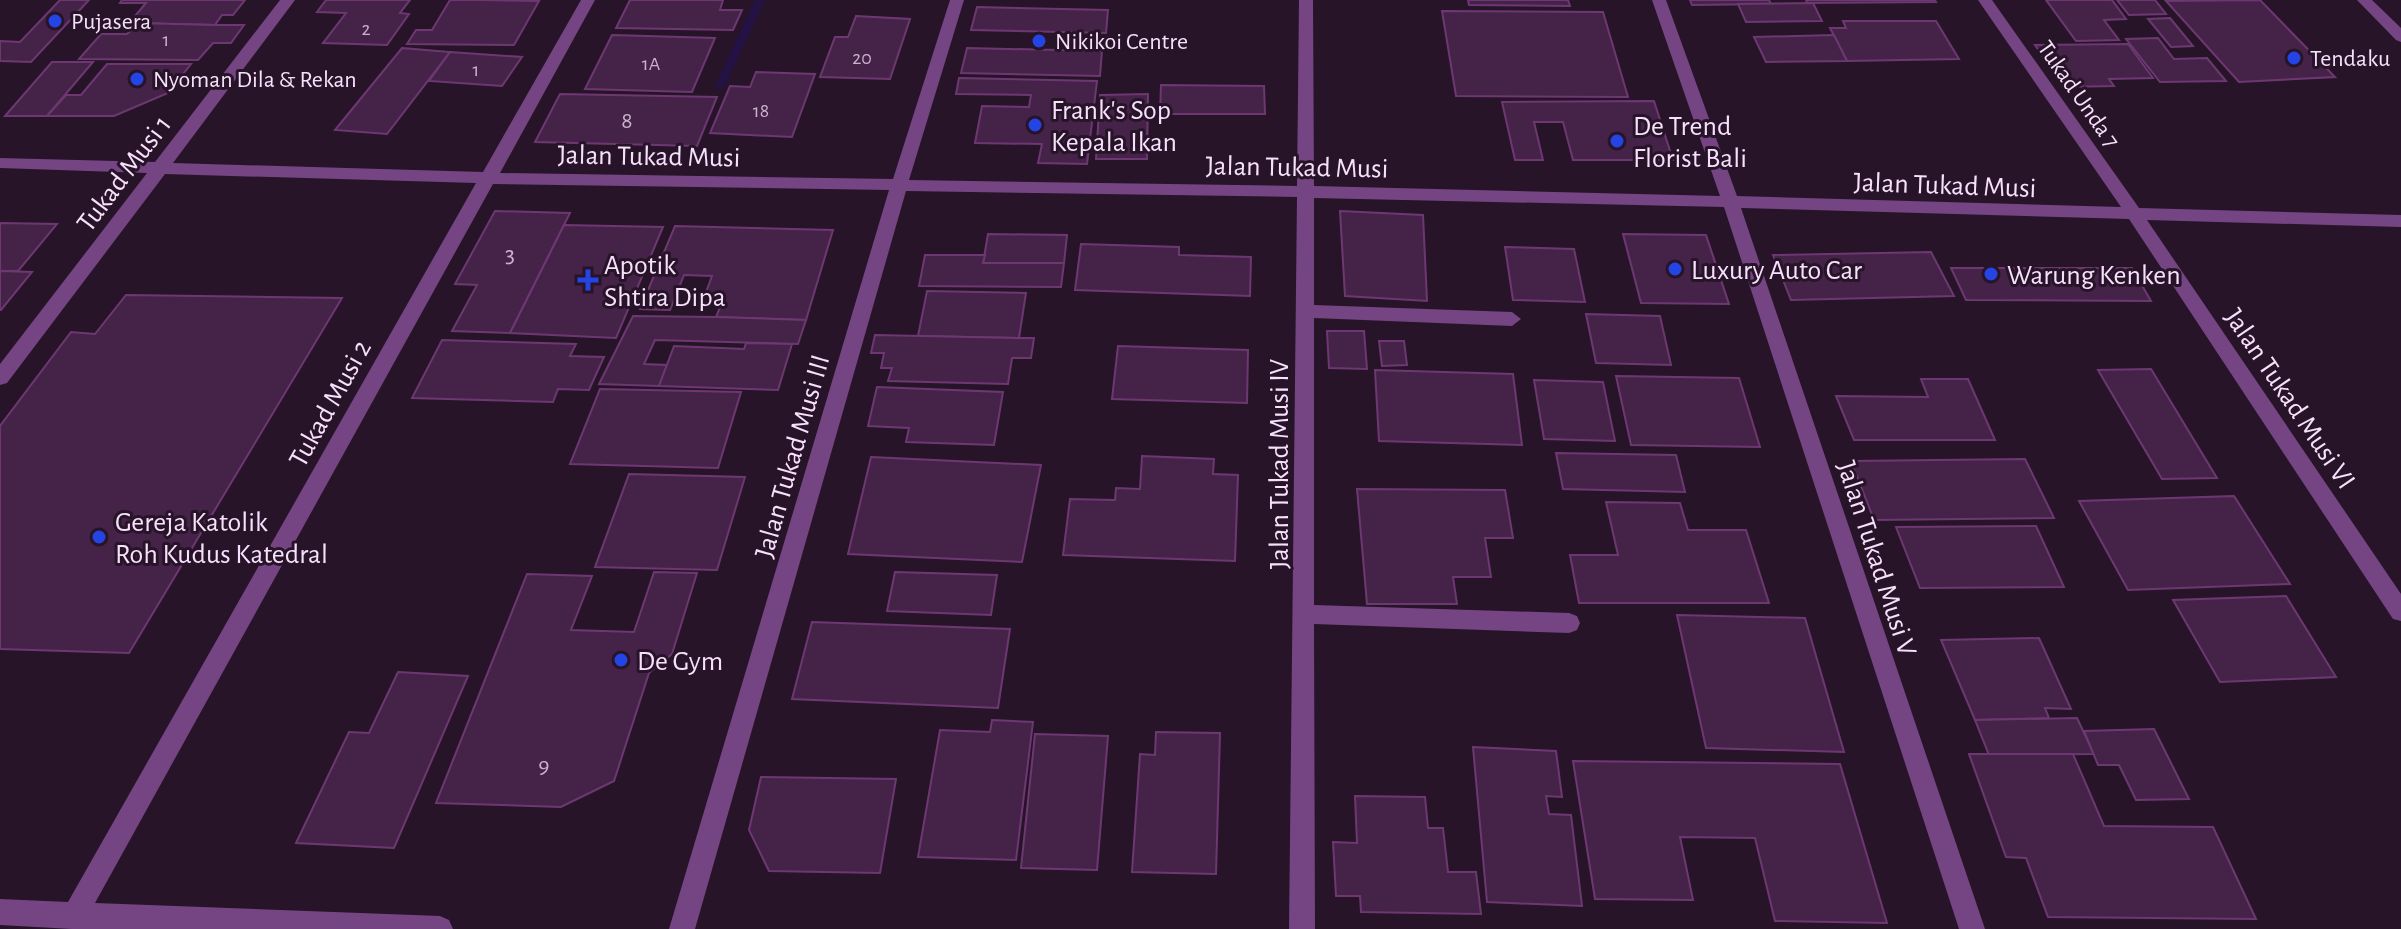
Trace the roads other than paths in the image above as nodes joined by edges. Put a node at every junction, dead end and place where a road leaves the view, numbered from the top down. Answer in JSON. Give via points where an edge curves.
{"nodes":[{"id":1,"x":288,"y":0,"type":"edge"},
{"id":2,"x":588,"y":0,"type":"edge"},
{"id":3,"x":957,"y":0,"type":"edge"},
{"id":4,"x":1306,"y":0,"type":"edge"},
{"id":5,"x":1659,"y":0,"type":"edge"},
{"id":6,"x":1985,"y":0,"type":"edge"},
{"id":7,"x":2364,"y":0,"type":"edge"},
{"id":8,"x":2401,"y":37,"type":"edge"},
{"id":9,"x":0,"y":163,"type":"edge"},
{"id":10,"x":162,"y":169,"type":"junction"},
{"id":11,"x":488,"y":178,"type":"junction"},
{"id":12,"x":899,"y":186,"type":"junction"},
{"id":13,"x":1307,"y":192,"type":"junction"},
{"id":14,"x":1731,"y":204,"type":"junction"},
{"id":15,"x":2135,"y":215,"type":"junction"},
{"id":16,"x":2401,"y":221,"type":"edge"},
{"id":17,"x":1307,"y":311,"type":"junction"},
{"id":18,"x":1512,"y":319,"type":"dead end"},
{"id":19,"x":0,"y":378,"type":"edge"},
{"id":20,"x":2401,"y":612,"type":"edge"},
{"id":21,"x":1304,"y":614,"type":"junction"},
{"id":22,"x":1569,"y":623,"type":"dead end"},
{"id":23,"x":0,"y":912,"type":"edge"},
{"id":24,"x":73,"y":917,"type":"junction"},
{"id":25,"x":440,"y":929,"type":"edge"},
{"id":26,"x":682,"y":929,"type":"edge"},
{"id":27,"x":1302,"y":929,"type":"edge"},
{"id":28,"x":1972,"y":929,"type":"edge"}],
"edges":[{"from":1,"to":10,"type":"street","name":"Tukad Musi 1"},
{"from":2,"to":11,"type":"street","name":"Tukad Musi 2"},
{"from":3,"to":12,"type":"street","name":"Jalan Tukad Musi III"},
{"from":4,"to":13,"type":"street","name":"Jalan Tukad Musi IV"},
{"from":5,"to":14,"type":"street","name":"Jalan Tukad Musi V"},
{"from":6,"to":15,"type":"street","name":"Tukad Unda 7"},
{"from":7,"to":8,"type":"street"},
{"from":9,"to":10,"type":"street","name":"Jalan Tukad Musi"},
{"from":10,"to":11,"type":"street","name":"Jalan Tukad Musi"},
{"from":10,"to":19,"type":"street","name":"Tukad Musi 1"},
{"from":11,"to":12,"type":"street","name":"Jalan Tukad Musi"},
{"from":11,"to":24,"type":"street","name":"Tukad Musi 2"},
{"from":12,"to":13,"type":"street","name":"Jalan Tukad Musi"},
{"from":12,"to":26,"type":"street","name":"Jalan Tukad Musi III"},
{"from":13,"to":14,"type":"street","name":"Jalan Tukad Musi"},
{"from":13,"to":17,"type":"street","name":"Jalan Tukad Musi IV"},
{"from":14,"to":15,"type":"street","name":"Jalan Tukad Musi"},
{"from":14,"to":28,"type":"street","name":"Jalan Tukad Musi V"},
{"from":15,"to":16,"type":"street","name":"Jalan Tukad Musi"},
{"from":15,"to":20,"type":"street","name":"Jalan Tukad Musi VI"},
{"from":17,"to":18,"type":"street"},
{"from":17,"to":21,"type":"street","name":"Jalan Tukad Musi IV"},
{"from":21,"to":22,"type":"street"},
{"from":21,"to":27,"type":"street","name":"Jalan Tukad Musi IV"},
{"from":23,"to":24,"type":"street"},
{"from":24,"to":25,"type":"street"}]}
